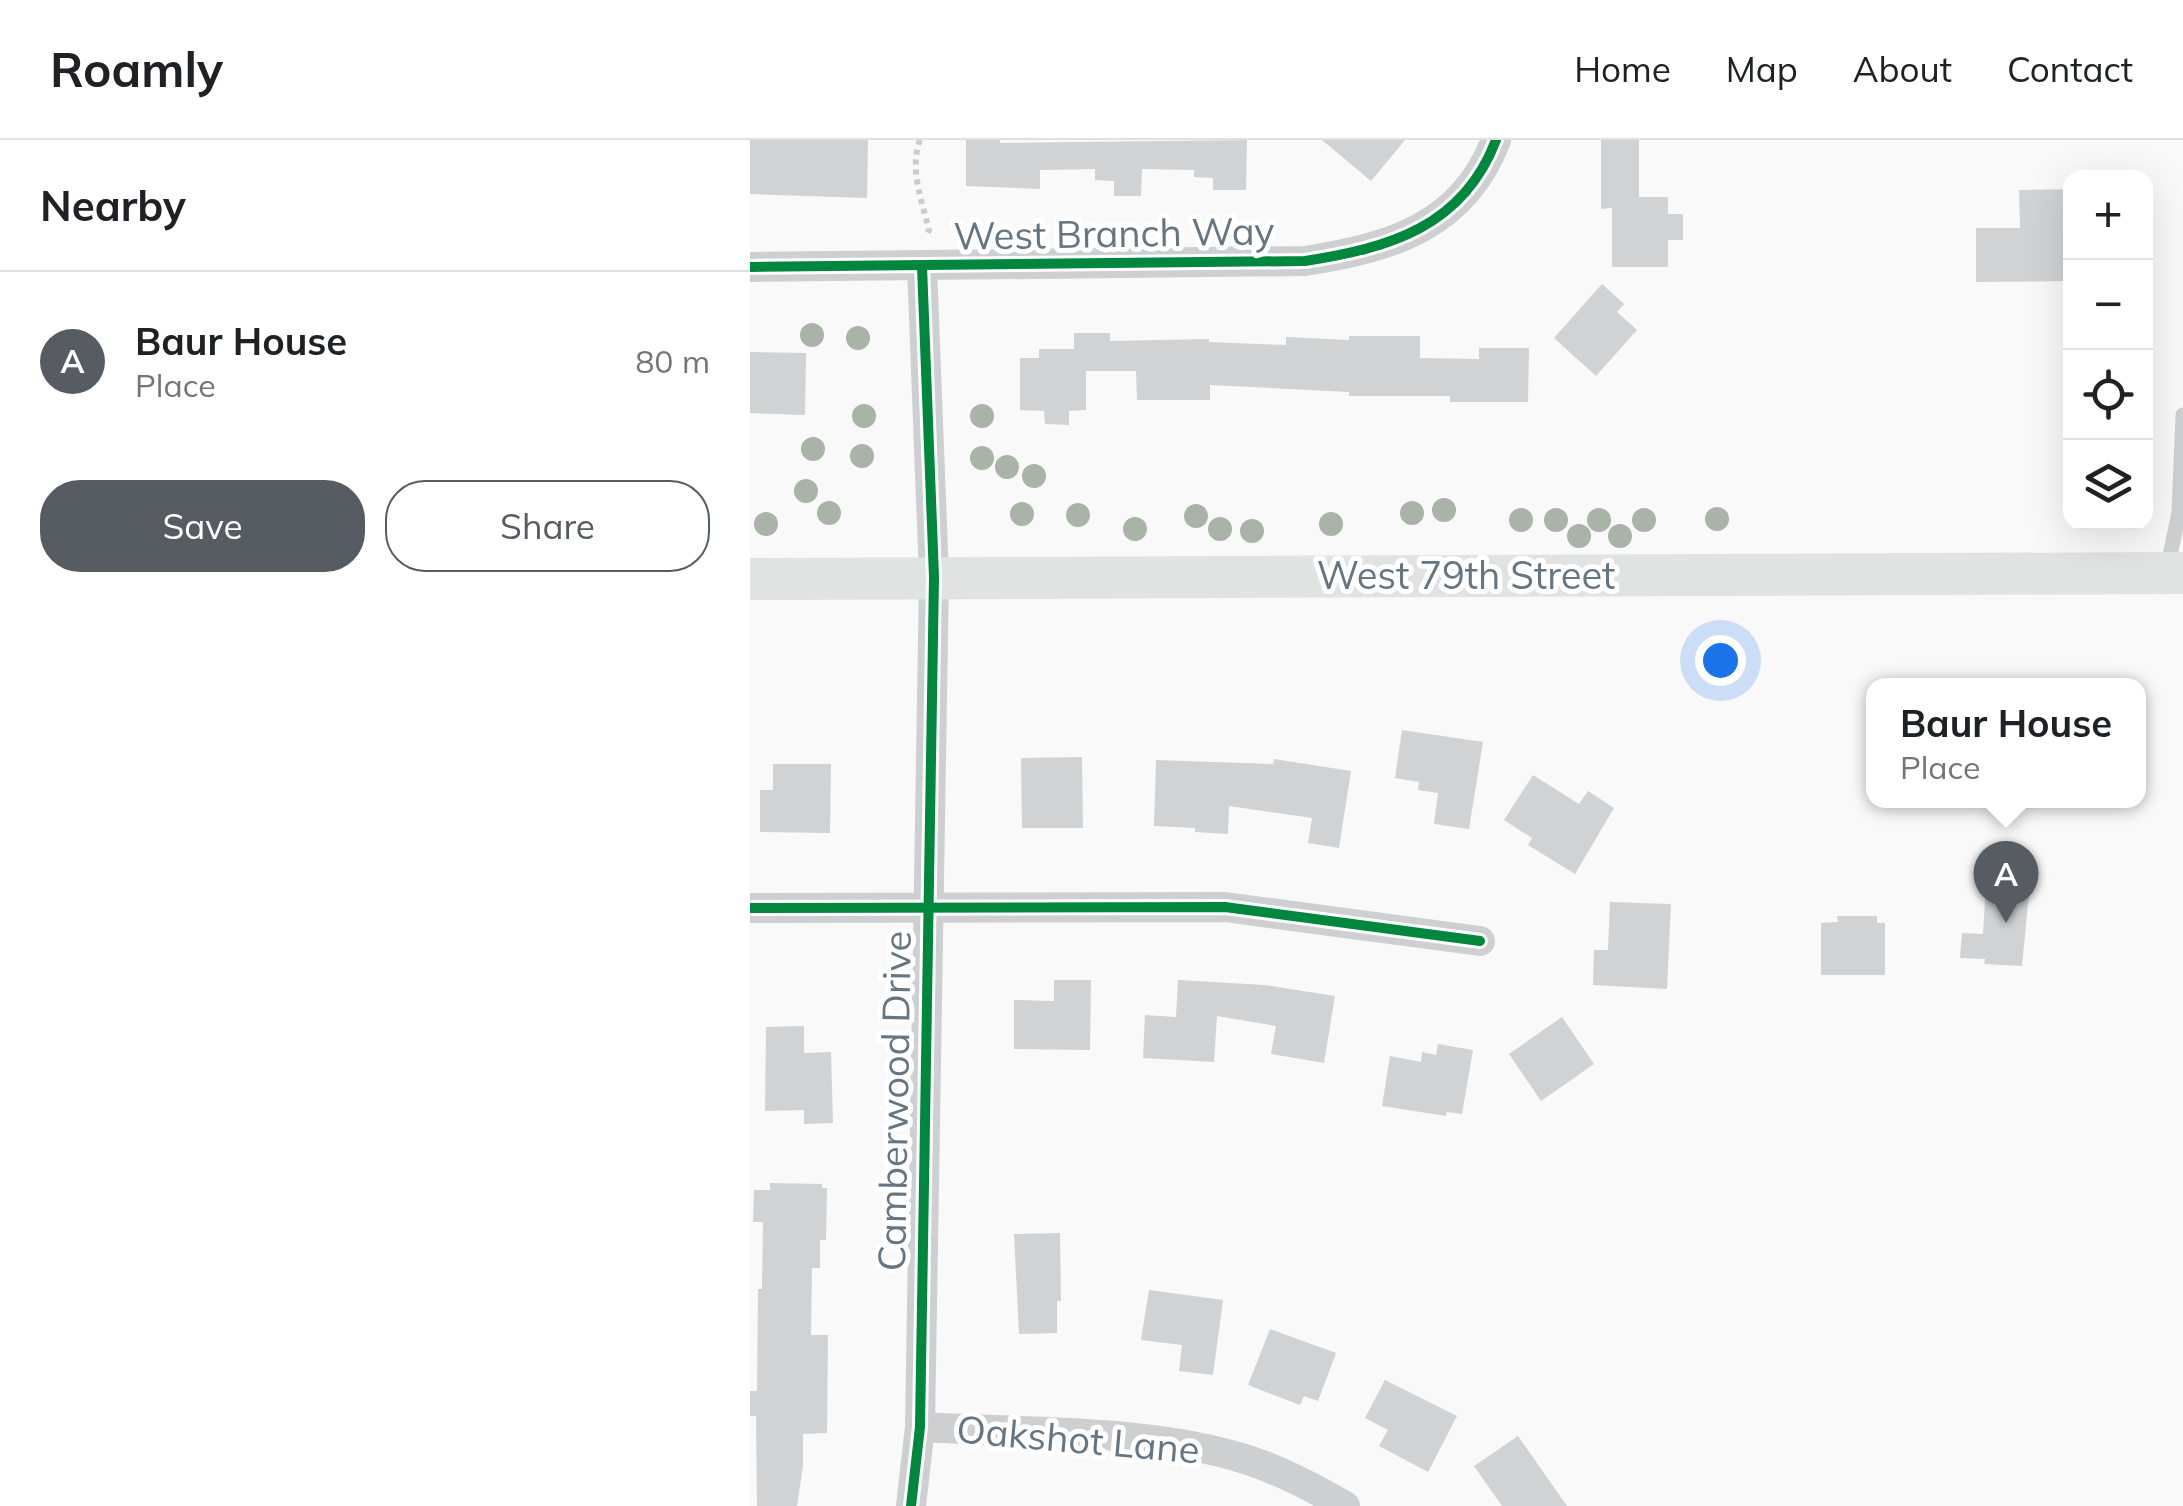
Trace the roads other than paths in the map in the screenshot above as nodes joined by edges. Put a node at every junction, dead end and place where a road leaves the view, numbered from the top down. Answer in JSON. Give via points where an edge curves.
{"nodes":[{"id":1,"x":1496,"y":140,"type":"edge"},
{"id":2,"x":922,"y":266,"type":"junction"},
{"id":3,"x":750,"y":267,"type":"edge"},
{"id":4,"x":2183,"y":415,"type":"edge"},
{"id":5,"x":2175,"y":573,"type":"edge"},
{"id":6,"x":934,"y":577,"type":"junction"},
{"id":7,"x":750,"y":579,"type":"edge"},
{"id":8,"x":928,"y":907,"type":"junction"},
{"id":9,"x":750,"y":908,"type":"edge"},
{"id":10,"x":1480,"y":941,"type":"dead end"},
{"id":11,"x":920,"y":1428,"type":"junction"},
{"id":12,"x":912,"y":1506,"type":"edge"},
{"id":13,"x":1346,"y":1506,"type":"edge"}],
"edges":[{"from":1,"to":2,"type":"street","name":"West Branch Way","via":[[1462,197],[1388,244],[1304,261]]},
{"from":2,"to":3,"type":"street","name":"West Branch Way"},
{"from":2,"to":6,"type":"street","name":"Camberwood Drive"},
{"from":4,"to":5,"type":"lane"},
{"from":5,"to":6,"type":"main road","name":"West 79th Street"},
{"from":6,"to":7,"type":"main road","name":"West 79th Street"},
{"from":6,"to":8,"type":"street","name":"Camberwood Drive"},
{"from":8,"to":9,"type":"street"},
{"from":8,"to":10,"type":"street","via":[[1225,907]]},
{"from":8,"to":11,"type":"street","name":"Camberwood Drive"},
{"from":11,"to":12,"type":"street","name":"Camberwood Drive"},
{"from":11,"to":13,"type":"street","name":"Oakshot Lane","via":[[1152,1438],[1273,1469]]}]}
